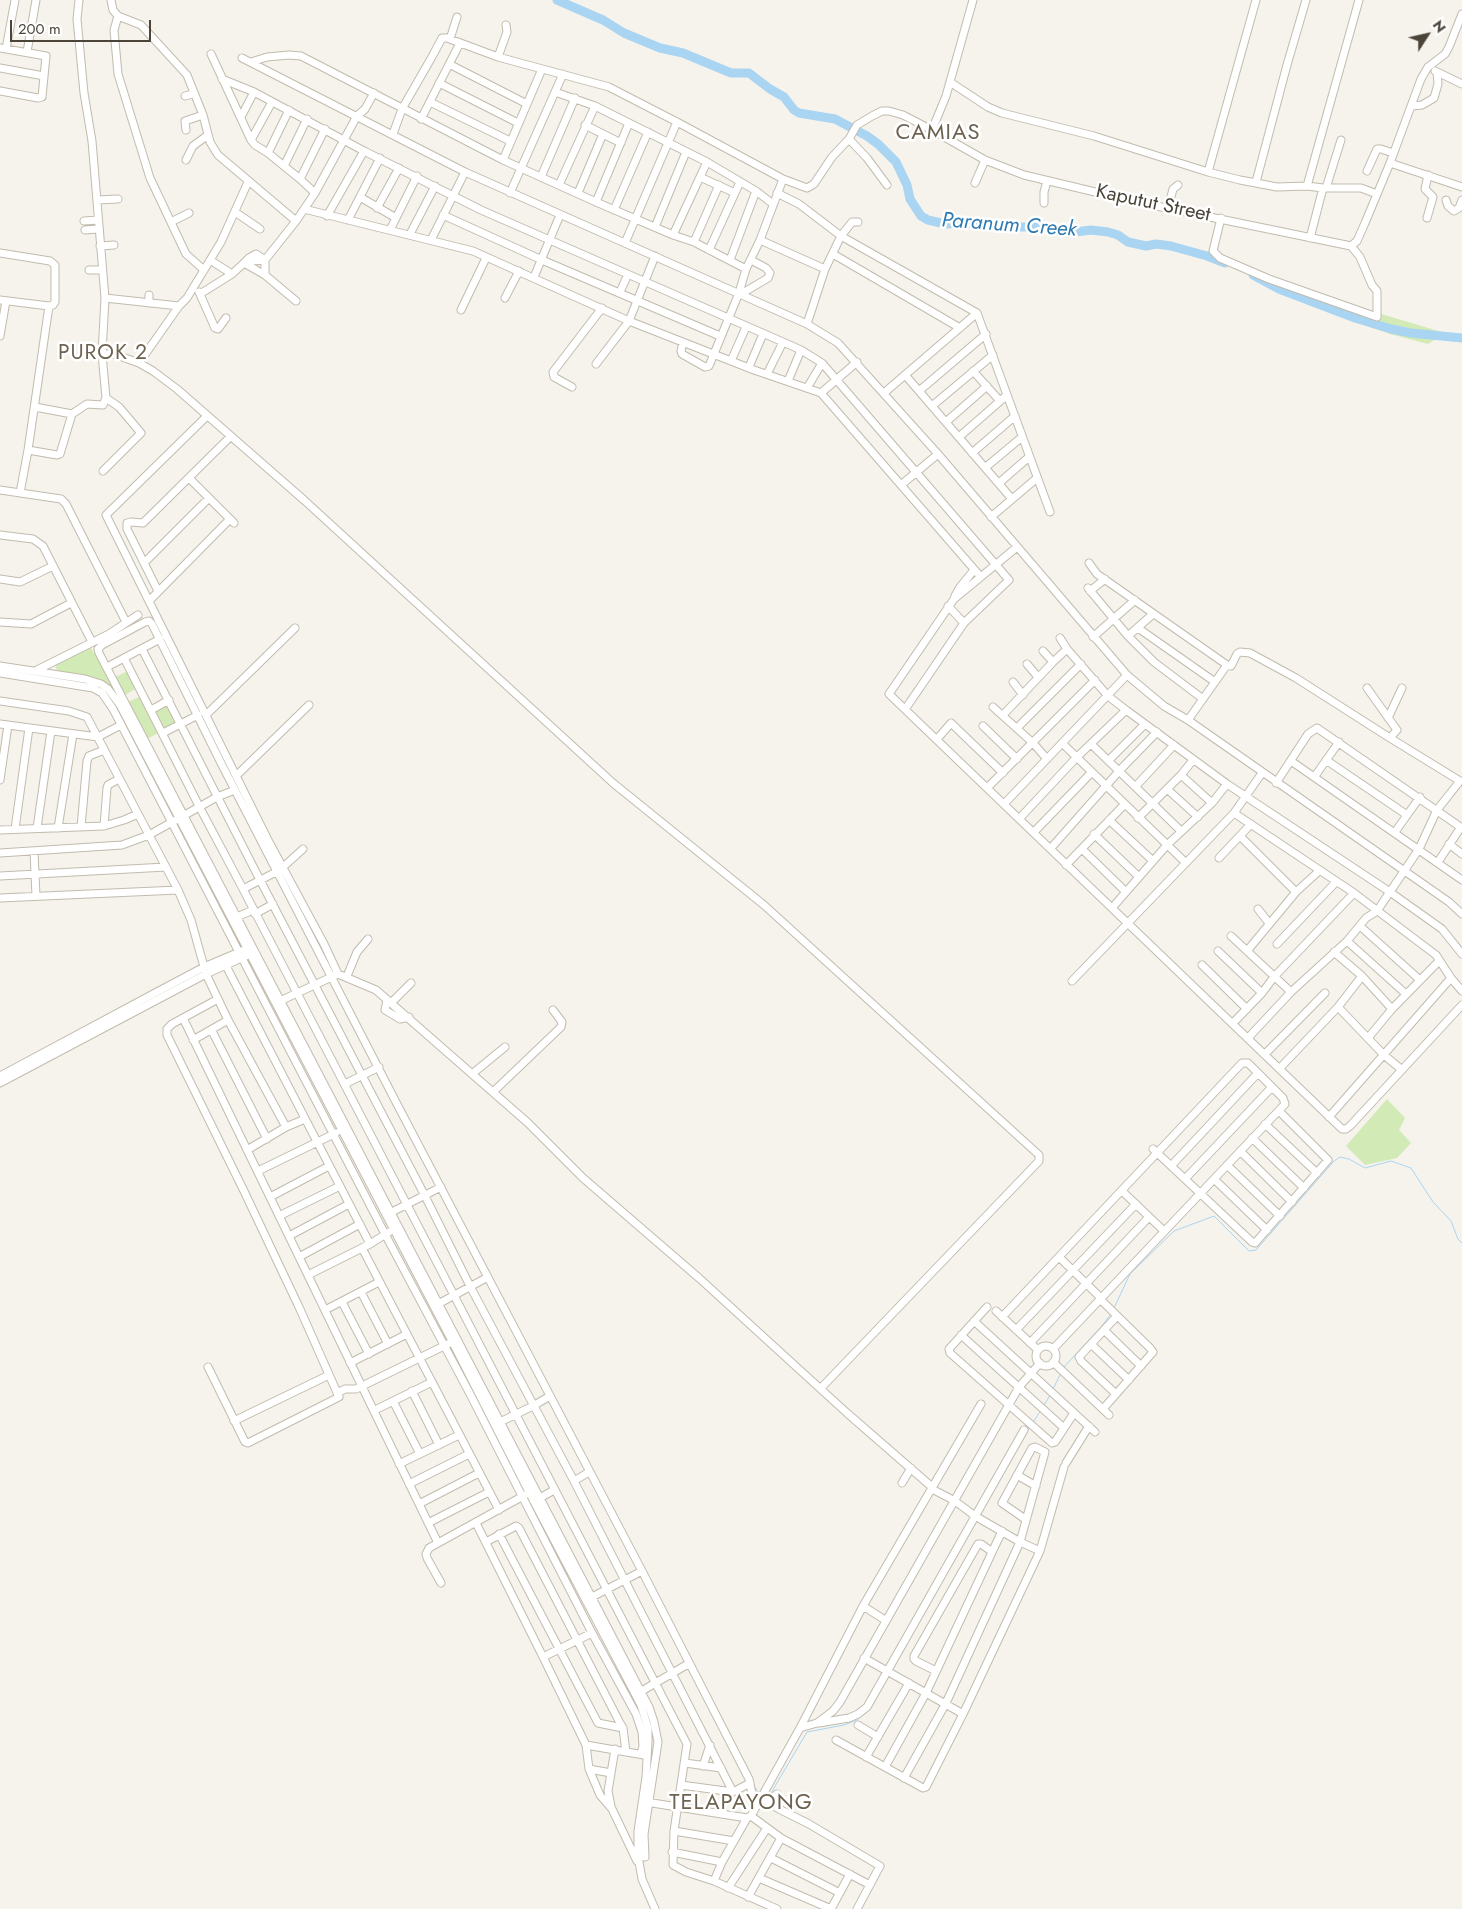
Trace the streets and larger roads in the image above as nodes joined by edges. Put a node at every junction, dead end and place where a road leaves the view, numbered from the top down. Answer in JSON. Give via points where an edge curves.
{"nodes":[{"id":1,"x":15,"y":0,"type":"edge"},
{"id":2,"x":36,"y":0,"type":"edge"},
{"id":3,"x":79,"y":0,"type":"edge"},
{"id":4,"x":111,"y":0,"type":"edge"},
{"id":5,"x":973,"y":0,"type":"edge"},
{"id":6,"x":1256,"y":0,"type":"edge"},
{"id":7,"x":1306,"y":0,"type":"edge"},
{"id":8,"x":1359,"y":0,"type":"edge"},
{"id":9,"x":1462,"y":14,"type":"edge"},
{"id":10,"x":118,"y":16,"type":"junction"},
{"id":11,"x":458,"y":17,"type":"dead end"},
{"id":12,"x":506,"y":25,"type":"dead end"},
{"id":13,"x":450,"y":39,"type":"junction"},
{"id":14,"x":460,"y":43,"type":"junction"},
{"id":15,"x":3,"y":49,"type":"edge"},
{"id":16,"x":27,"y":52,"type":"junction"},
{"id":17,"x":211,"y":54,"type":"dead end"},
{"id":18,"x":498,"y":57,"type":"junction"},
{"id":19,"x":242,"y":58,"type":"dead end"},
{"id":20,"x":251,"y":62,"type":"junction"},
{"id":21,"x":449,"y":64,"type":"junction"},
{"id":22,"x":0,"y":68,"type":"edge"},
{"id":23,"x":1428,"y":68,"type":"junction"},
{"id":24,"x":542,"y":69,"type":"junction"},
{"id":25,"x":1437,"y":72,"type":"junction"},
{"id":26,"x":563,"y":74,"type":"junction"},
{"id":27,"x":44,"y":76,"type":"junction"},
{"id":28,"x":222,"y":79,"type":"junction"},
{"id":29,"x":950,"y":82,"type":"junction"},
{"id":30,"x":440,"y":83,"type":"junction"},
{"id":31,"x":1462,"y":84,"type":"edge"},
{"id":32,"x":0,"y":91,"type":"edge"},
{"id":33,"x":254,"y":92,"type":"junction"},
{"id":34,"x":555,"y":92,"type":"junction"},
{"id":35,"x":374,"y":93,"type":"junction"},
{"id":36,"x":193,"y":94,"type":"junction"},
{"id":37,"x":185,"y":96,"type":"dead end"},
{"id":38,"x":575,"y":98,"type":"junction"},
{"id":39,"x":272,"y":102,"type":"junction"},
{"id":40,"x":430,"y":102,"type":"junction"},
{"id":41,"x":527,"y":104,"type":"junction"},
{"id":42,"x":595,"y":106,"type":"junction"},
{"id":43,"x":1412,"y":106,"type":"junction"},
{"id":44,"x":402,"y":109,"type":"junction"},
{"id":45,"x":289,"y":110,"type":"junction"},
{"id":46,"x":203,"y":115,"type":"junction"},
{"id":47,"x":357,"y":116,"type":"junction"},
{"id":48,"x":241,"y":117,"type":"junction"},
{"id":49,"x":421,"y":119,"type":"junction"},
{"id":50,"x":307,"y":120,"type":"junction"},
{"id":51,"x":677,"y":122,"type":"junction"},
{"id":52,"x":518,"y":123,"type":"junction"},
{"id":53,"x":629,"y":123,"type":"junction"},
{"id":54,"x":585,"y":125,"type":"junction"},
{"id":55,"x":325,"y":129,"type":"junction"},
{"id":56,"x":186,"y":130,"type":"dead end"},
{"id":57,"x":932,"y":130,"type":"junction"},
{"id":58,"x":648,"y":132,"type":"junction"},
{"id":59,"x":393,"y":134,"type":"junction"},
{"id":60,"x":603,"y":134,"type":"junction"},
{"id":61,"x":208,"y":135,"type":"junction"},
{"id":62,"x":850,"y":136,"type":"junction"},
{"id":63,"x":250,"y":140,"type":"junction"},
{"id":64,"x":344,"y":140,"type":"junction"},
{"id":65,"x":1341,"y":140,"type":"dead end"},
{"id":66,"x":510,"y":141,"type":"junction"},
{"id":67,"x":667,"y":142,"type":"junction"},
{"id":68,"x":621,"y":143,"type":"junction"},
{"id":69,"x":364,"y":151,"type":"junction"},
{"id":70,"x":686,"y":152,"type":"junction"},
{"id":71,"x":268,"y":153,"type":"junction"},
{"id":72,"x":1393,"y":153,"type":"junction"},
{"id":73,"x":380,"y":158,"type":"junction"},
{"id":74,"x":186,"y":160,"type":"dead end"},
{"id":75,"x":503,"y":160,"type":"junction"},
{"id":76,"x":985,"y":160,"type":"junction"},
{"id":77,"x":707,"y":162,"type":"junction"},
{"id":78,"x":1390,"y":163,"type":"junction"},
{"id":79,"x":284,"y":166,"type":"junction"},
{"id":80,"x":399,"y":168,"type":"junction"},
{"id":81,"x":522,"y":168,"type":"junction"},
{"id":82,"x":1367,"y":171,"type":"dead end"},
{"id":83,"x":465,"y":172,"type":"junction"},
{"id":84,"x":1208,"y":172,"type":"junction"},
{"id":85,"x":1428,"y":175,"type":"junction"},
{"id":86,"x":417,"y":176,"type":"junction"},
{"id":87,"x":541,"y":177,"type":"junction"},
{"id":88,"x":700,"y":177,"type":"junction"},
{"id":89,"x":300,"y":179,"type":"junction"},
{"id":90,"x":783,"y":179,"type":"junction"},
{"id":91,"x":1047,"y":181,"type":"junction"},
{"id":92,"x":248,"y":182,"type":"junction"},
{"id":93,"x":740,"y":182,"type":"junction"},
{"id":94,"x":975,"y":182,"type":"dead end"},
{"id":95,"x":1256,"y":182,"type":"junction"},
{"id":96,"x":559,"y":185,"type":"junction"},
{"id":97,"x":719,"y":185,"type":"junction"},
{"id":98,"x":887,"y":185,"type":"dead end"},
{"id":99,"x":1178,"y":185,"type":"dead end"},
{"id":100,"x":435,"y":186,"type":"junction"},
{"id":101,"x":1307,"y":186,"type":"junction"},
{"id":102,"x":1462,"y":186,"type":"edge"},
{"id":103,"x":1324,"y":188,"type":"junction"},
{"id":104,"x":756,"y":191,"type":"junction"},
{"id":105,"x":315,"y":193,"type":"junction"},
{"id":106,"x":510,"y":193,"type":"junction"},
{"id":107,"x":578,"y":193,"type":"junction"},
{"id":108,"x":735,"y":193,"type":"junction"},
{"id":109,"x":777,"y":193,"type":"junction"},
{"id":110,"x":1377,"y":194,"type":"junction"},
{"id":111,"x":452,"y":195,"type":"junction"},
{"id":112,"x":360,"y":197,"type":"junction"},
{"id":113,"x":118,"y":199,"type":"dead end"},
{"id":114,"x":97,"y":200,"type":"junction"},
{"id":115,"x":1446,"y":200,"type":"dead end"},
{"id":116,"x":1462,"y":200,"type":"edge"},
{"id":117,"x":596,"y":202,"type":"junction"},
{"id":118,"x":1044,"y":202,"type":"dead end"},
{"id":119,"x":773,"y":204,"type":"junction"},
{"id":120,"x":377,"y":208,"type":"junction"},
{"id":121,"x":1168,"y":208,"type":"junction"},
{"id":122,"x":304,"y":209,"type":"junction"},
{"id":123,"x":614,"y":210,"type":"junction"},
{"id":124,"x":235,"y":212,"type":"junction"},
{"id":125,"x":189,"y":213,"type":"dead end"},
{"id":126,"x":443,"y":215,"type":"junction"},
{"id":127,"x":560,"y":215,"type":"junction"},
{"id":128,"x":328,"y":216,"type":"junction"},
{"id":129,"x":396,"y":218,"type":"junction"},
{"id":130,"x":637,"y":218,"type":"junction"},
{"id":131,"x":1221,"y":218,"type":"junction"},
{"id":132,"x":1428,"y":218,"type":"dead end"},
{"id":133,"x":98,"y":220,"type":"junction"},
{"id":134,"x":348,"y":220,"type":"junction"},
{"id":135,"x":84,"y":221,"type":"dead end"},
{"id":136,"x":296,"y":221,"type":"junction"},
{"id":137,"x":171,"y":222,"type":"junction"},
{"id":138,"x":858,"y":222,"type":"dead end"},
{"id":139,"x":655,"y":227,"type":"junction"},
{"id":140,"x":98,"y":229,"type":"junction"},
{"id":141,"x":260,"y":229,"type":"dead end"},
{"id":142,"x":85,"y":230,"type":"dead end"},
{"id":143,"x":390,"y":230,"type":"junction"},
{"id":144,"x":410,"y":234,"type":"junction"},
{"id":145,"x":673,"y":235,"type":"junction"},
{"id":146,"x":841,"y":236,"type":"junction"},
{"id":147,"x":1310,"y":238,"type":"junction"},
{"id":148,"x":432,"y":240,"type":"junction"},
{"id":149,"x":549,"y":240,"type":"junction"},
{"id":150,"x":760,"y":240,"type":"junction"},
{"id":151,"x":694,"y":242,"type":"junction"},
{"id":152,"x":625,"y":243,"type":"junction"},
{"id":153,"x":114,"y":244,"type":"dead end"},
{"id":154,"x":100,"y":246,"type":"junction"},
{"id":155,"x":1351,"y":246,"type":"junction"},
{"id":156,"x":709,"y":250,"type":"junction"},
{"id":157,"x":0,"y":253,"type":"edge"},
{"id":158,"x":833,"y":254,"type":"junction"},
{"id":159,"x":655,"y":256,"type":"junction"},
{"id":160,"x":486,"y":258,"type":"junction"},
{"id":161,"x":210,"y":260,"type":"junction"},
{"id":162,"x":247,"y":260,"type":"junction"},
{"id":163,"x":265,"y":260,"type":"junction"},
{"id":164,"x":542,"y":260,"type":"junction"},
{"id":165,"x":730,"y":260,"type":"junction"},
{"id":166,"x":751,"y":260,"type":"junction"},
{"id":167,"x":746,"y":269,"type":"junction"},
{"id":168,"x":825,"y":269,"type":"junction"},
{"id":169,"x":89,"y":270,"type":"dead end"},
{"id":170,"x":102,"y":270,"type":"junction"},
{"id":171,"x":204,"y":270,"type":"junction"},
{"id":172,"x":519,"y":271,"type":"junction"},
{"id":173,"x":232,"y":274,"type":"junction"},
{"id":174,"x":628,"y":274,"type":"junction"},
{"id":175,"x":265,"y":275,"type":"junction"},
{"id":176,"x":534,"y":278,"type":"junction"},
{"id":177,"x":644,"y":281,"type":"junction"},
{"id":178,"x":195,"y":285,"type":"junction"},
{"id":179,"x":620,"y":292,"type":"junction"},
{"id":180,"x":740,"y":293,"type":"junction"},
{"id":181,"x":149,"y":294,"type":"dead end"},
{"id":182,"x":200,"y":294,"type":"junction"},
{"id":183,"x":104,"y":298,"type":"junction"},
{"id":184,"x":505,"y":298,"type":"dead end"},
{"id":185,"x":3,"y":300,"type":"edge"},
{"id":186,"x":296,"y":301,"type":"dead end"},
{"id":187,"x":636,"y":301,"type":"junction"},
{"id":188,"x":149,"y":303,"type":"junction"},
{"id":189,"x":48,"y":306,"type":"junction"},
{"id":190,"x":179,"y":306,"type":"junction"},
{"id":191,"x":602,"y":308,"type":"junction"},
{"id":192,"x":461,"y":310,"type":"dead end"},
{"id":193,"x":977,"y":314,"type":"junction"},
{"id":194,"x":226,"y":318,"type":"dead end"},
{"id":195,"x":728,"y":318,"type":"junction"},
{"id":196,"x":629,"y":320,"type":"junction"},
{"id":197,"x":807,"y":324,"type":"junction"},
{"id":198,"x":746,"y":327,"type":"junction"},
{"id":199,"x":960,"y":328,"type":"junction"},
{"id":200,"x":763,"y":334,"type":"junction"},
{"id":201,"x":986,"y":334,"type":"junction"},
{"id":202,"x":0,"y":336,"type":"edge"},
{"id":203,"x":720,"y":336,"type":"junction"},
{"id":204,"x":683,"y":342,"type":"junction"},
{"id":205,"x":783,"y":342,"type":"junction"},
{"id":206,"x":801,"y":350,"type":"junction"},
{"id":207,"x":102,"y":354,"type":"junction"},
{"id":208,"x":713,"y":354,"type":"junction"},
{"id":209,"x":993,"y":355,"type":"junction"},
{"id":210,"x":731,"y":361,"type":"junction"},
{"id":211,"x":857,"y":362,"type":"junction"},
{"id":212,"x":139,"y":363,"type":"junction"},
{"id":213,"x":822,"y":363,"type":"junction"},
{"id":214,"x":596,"y":364,"type":"dead end"},
{"id":215,"x":749,"y":367,"type":"junction"},
{"id":216,"x":974,"y":371,"type":"junction"},
{"id":217,"x":767,"y":374,"type":"junction"},
{"id":218,"x":906,"y":376,"type":"junction"},
{"id":219,"x":838,"y":380,"type":"junction"},
{"id":220,"x":788,"y":381,"type":"junction"},
{"id":221,"x":987,"y":386,"type":"junction"},
{"id":222,"x":572,"y":387,"type":"dead end"},
{"id":223,"x":807,"y":388,"type":"junction"},
{"id":224,"x":919,"y":391,"type":"junction"},
{"id":225,"x":821,"y":393,"type":"junction"},
{"id":226,"x":884,"y":393,"type":"junction"},
{"id":227,"x":1007,"y":395,"type":"junction"},
{"id":228,"x":106,"y":398,"type":"junction"},
{"id":229,"x":1000,"y":401,"type":"junction"},
{"id":230,"x":932,"y":406,"type":"junction"},
{"id":231,"x":34,"y":407,"type":"junction"},
{"id":232,"x":72,"y":414,"type":"junction"},
{"id":233,"x":207,"y":416,"type":"junction"},
{"id":234,"x":1015,"y":416,"type":"junction"},
{"id":235,"x":946,"y":422,"type":"junction"},
{"id":236,"x":232,"y":436,"type":"junction"},
{"id":237,"x":959,"y":437,"type":"junction"},
{"id":238,"x":1022,"y":437,"type":"junction"},
{"id":239,"x":28,"y":450,"type":"junction"},
{"id":240,"x":972,"y":453,"type":"junction"},
{"id":241,"x":938,"y":454,"type":"junction"},
{"id":242,"x":1029,"y":457,"type":"junction"},
{"id":243,"x":986,"y":467,"type":"junction"},
{"id":244,"x":103,"y":471,"type":"dead end"},
{"id":245,"x":918,"y":472,"type":"junction"},
{"id":246,"x":189,"y":478,"type":"junction"},
{"id":247,"x":1037,"y":478,"type":"junction"},
{"id":248,"x":999,"y":483,"type":"junction"},
{"id":249,"x":901,"y":485,"type":"junction"},
{"id":250,"x":0,"y":490,"type":"edge"},
{"id":251,"x":20,"y":493,"type":"junction"},
{"id":252,"x":209,"y":498,"type":"junction"},
{"id":253,"x":1012,"y":499,"type":"junction"},
{"id":254,"x":1050,"y":512,"type":"dead end"},
{"id":255,"x":991,"y":517,"type":"junction"},
{"id":256,"x":0,"y":535,"type":"edge"},
{"id":257,"x":1017,"y":547,"type":"junction"},
{"id":258,"x":144,"y":563,"type":"junction"},
{"id":259,"x":996,"y":563,"type":"junction"},
{"id":260,"x":1090,"y":563,"type":"dead end"},
{"id":261,"x":53,"y":566,"type":"junction"},
{"id":262,"x":974,"y":570,"type":"junction"},
{"id":263,"x":980,"y":576,"type":"junction"},
{"id":264,"x":0,"y":578,"type":"edge"},
{"id":265,"x":1105,"y":579,"type":"junction"},
{"id":266,"x":158,"y":591,"type":"junction"},
{"id":267,"x":954,"y":599,"type":"junction"},
{"id":268,"x":1134,"y":600,"type":"junction"},
{"id":269,"x":148,"y":601,"type":"junction"},
{"id":270,"x":70,"y":603,"type":"junction"},
{"id":271,"x":948,"y":606,"type":"junction"},
{"id":272,"x":1153,"y":614,"type":"junction"},
{"id":273,"x":138,"y":616,"type":"dead end"},
{"id":274,"x":1114,"y":618,"type":"junction"},
{"id":275,"x":0,"y":622,"type":"edge"},
{"id":276,"x":126,"y":622,"type":"junction"},
{"id":277,"x":964,"y":623,"type":"junction"},
{"id":278,"x":295,"y":628,"type":"dead end"},
{"id":279,"x":1138,"y":628,"type":"junction"},
{"id":280,"x":1128,"y":636,"type":"junction"},
{"id":281,"x":1093,"y":637,"type":"junction"},
{"id":282,"x":1060,"y":638,"type":"dead end"},
{"id":283,"x":160,"y":640,"type":"junction"},
{"id":284,"x":92,"y":642,"type":"junction"},
{"id":285,"x":100,"y":642,"type":"junction"},
{"id":286,"x":142,"y":649,"type":"junction"},
{"id":287,"x":1067,"y":649,"type":"junction"},
{"id":288,"x":1043,"y":651,"type":"dead end"},
{"id":289,"x":124,"y":658,"type":"junction"},
{"id":290,"x":1052,"y":662,"type":"junction"},
{"id":291,"x":51,"y":663,"type":"junction"},
{"id":292,"x":1027,"y":664,"type":"dead end"},
{"id":293,"x":1081,"y":664,"type":"junction"},
{"id":294,"x":1227,"y":665,"type":"junction"},
{"id":295,"x":0,"y":666,"type":"edge"},
{"id":296,"x":107,"y":666,"type":"junction"},
{"id":297,"x":34,"y":671,"type":"junction"},
{"id":298,"x":17,"y":672,"type":"junction"},
{"id":299,"x":0,"y":673,"type":"edge"},
{"id":300,"x":1127,"y":675,"type":"junction"},
{"id":301,"x":1038,"y":677,"type":"junction"},
{"id":302,"x":55,"y":678,"type":"junction"},
{"id":303,"x":1095,"y":680,"type":"junction"},
{"id":304,"x":1013,"y":682,"type":"dead end"},
{"id":305,"x":1215,"y":682,"type":"junction"},
{"id":306,"x":1367,"y":688,"type":"dead end"},
{"id":307,"x":1402,"y":688,"type":"dead end"},
{"id":308,"x":1023,"y":695,"type":"junction"},
{"id":309,"x":1108,"y":696,"type":"junction"},
{"id":310,"x":1203,"y":699,"type":"junction"},
{"id":311,"x":168,"y":700,"type":"junction"},
{"id":312,"x":0,"y":701,"type":"edge"},
{"id":313,"x":309,"y":705,"type":"dead end"},
{"id":314,"x":993,"y":707,"type":"dead end"},
{"id":315,"x":906,"y":708,"type":"junction"},
{"id":316,"x":150,"y":710,"type":"junction"},
{"id":317,"x":1126,"y":710,"type":"junction"},
{"id":318,"x":198,"y":715,"type":"junction"},
{"id":319,"x":206,"y":715,"type":"junction"},
{"id":320,"x":1003,"y":715,"type":"junction"},
{"id":321,"x":1388,"y":718,"type":"junction"},
{"id":322,"x":1188,"y":720,"type":"junction"},
{"id":323,"x":0,"y":724,"type":"edge"},
{"id":324,"x":180,"y":724,"type":"junction"},
{"id":325,"x":1144,"y":724,"type":"junction"},
{"id":326,"x":8,"y":725,"type":"junction"},
{"id":327,"x":121,"y":725,"type":"junction"},
{"id":328,"x":983,"y":726,"type":"dead end"},
{"id":329,"x":29,"y":728,"type":"junction"},
{"id":330,"x":1017,"y":728,"type":"junction"},
{"id":331,"x":51,"y":730,"type":"junction"},
{"id":332,"x":1157,"y":732,"type":"junction"},
{"id":333,"x":163,"y":733,"type":"junction"},
{"id":334,"x":73,"y":734,"type":"junction"},
{"id":335,"x":98,"y":737,"type":"junction"},
{"id":336,"x":938,"y":738,"type":"junction"},
{"id":337,"x":1390,"y":738,"type":"junction"},
{"id":338,"x":1339,"y":742,"type":"junction"},
{"id":339,"x":1033,"y":743,"type":"junction"},
{"id":340,"x":1062,"y":743,"type":"junction"},
{"id":341,"x":1091,"y":744,"type":"junction"},
{"id":342,"x":1174,"y":745,"type":"junction"},
{"id":343,"x":104,"y":750,"type":"junction"},
{"id":344,"x":1076,"y":758,"type":"junction"},
{"id":345,"x":1017,"y":759,"type":"junction"},
{"id":346,"x":1046,"y":759,"type":"junction"},
{"id":347,"x":1109,"y":760,"type":"junction"},
{"id":348,"x":1193,"y":760,"type":"junction"},
{"id":349,"x":1326,"y":760,"type":"junction"},
{"id":350,"x":1291,"y":761,"type":"junction"},
{"id":351,"x":1120,"y":770,"type":"junction"},
{"id":352,"x":1092,"y":772,"type":"junction"},
{"id":353,"x":1003,"y":773,"type":"junction"},
{"id":354,"x":1262,"y":774,"type":"junction"},
{"id":355,"x":1181,"y":775,"type":"junction"},
{"id":356,"x":236,"y":776,"type":"junction"},
{"id":357,"x":1315,"y":776,"type":"junction"},
{"id":358,"x":119,"y":779,"type":"junction"},
{"id":359,"x":0,"y":780,"type":"edge"},
{"id":360,"x":1276,"y":782,"type":"junction"},
{"id":361,"x":1227,"y":784,"type":"junction"},
{"id":362,"x":1106,"y":786,"type":"junction"},
{"id":363,"x":1136,"y":786,"type":"junction"},
{"id":364,"x":988,"y":788,"type":"junction"},
{"id":365,"x":1167,"y":789,"type":"junction"},
{"id":366,"x":235,"y":790,"type":"junction"},
{"id":367,"x":1247,"y":796,"type":"junction"},
{"id":368,"x":217,"y":797,"type":"junction"},
{"id":369,"x":1420,"y":797,"type":"junction"},
{"id":370,"x":1153,"y":803,"type":"junction"},
{"id":371,"x":1212,"y":803,"type":"junction"},
{"id":372,"x":1004,"y":804,"type":"junction"},
{"id":373,"x":1124,"y":805,"type":"junction"},
{"id":374,"x":200,"y":808,"type":"junction"},
{"id":375,"x":1437,"y":810,"type":"junction"},
{"id":376,"x":1234,"y":813,"type":"junction"},
{"id":377,"x":138,"y":814,"type":"junction"},
{"id":378,"x":1407,"y":815,"type":"junction"},
{"id":379,"x":1198,"y":817,"type":"junction"},
{"id":380,"x":1138,"y":818,"type":"junction"},
{"id":381,"x":1020,"y":819,"type":"junction"},
{"id":382,"x":178,"y":820,"type":"junction"},
{"id":383,"x":1109,"y":820,"type":"junction"},
{"id":384,"x":1251,"y":824,"type":"junction"},
{"id":385,"x":104,"y":826,"type":"junction"},
{"id":386,"x":81,"y":827,"type":"junction"},
{"id":387,"x":37,"y":828,"type":"junction"},
{"id":388,"x":58,"y":828,"type":"junction"},
{"id":389,"x":1461,"y":828,"type":"edge"},
{"id":390,"x":15,"y":829,"type":"junction"},
{"id":391,"x":0,"y":830,"type":"edge"},
{"id":392,"x":1182,"y":831,"type":"junction"},
{"id":393,"x":1034,"y":832,"type":"junction"},
{"id":394,"x":1395,"y":832,"type":"junction"},
{"id":395,"x":1094,"y":834,"type":"junction"},
{"id":396,"x":149,"y":835,"type":"junction"},
{"id":397,"x":1240,"y":836,"type":"junction"},
{"id":398,"x":1449,"y":844,"type":"junction"},
{"id":399,"x":1167,"y":845,"type":"junction"},
{"id":400,"x":303,"y":848,"type":"dead end"},
{"id":401,"x":1051,"y":848,"type":"junction"},
{"id":402,"x":1082,"y":849,"type":"junction"},
{"id":403,"x":1419,"y":849,"type":"junction"},
{"id":404,"x":34,"y":851,"type":"junction"},
{"id":405,"x":0,"y":853,"type":"edge"},
{"id":406,"x":1462,"y":854,"type":"edge"},
{"id":407,"x":1219,"y":858,"type":"dead end"},
{"id":408,"x":1153,"y":861,"type":"junction"},
{"id":409,"x":1438,"y":862,"type":"junction"},
{"id":410,"x":1186,"y":863,"type":"junction"},
{"id":411,"x":1066,"y":864,"type":"junction"},
{"id":412,"x":166,"y":867,"type":"junction"},
{"id":413,"x":280,"y":870,"type":"junction"},
{"id":414,"x":1404,"y":870,"type":"junction"},
{"id":415,"x":1319,"y":871,"type":"junction"},
{"id":416,"x":35,"y":874,"type":"junction"},
{"id":417,"x":0,"y":876,"type":"edge"},
{"id":418,"x":1139,"y":877,"type":"junction"},
{"id":419,"x":260,"y":880,"type":"junction"},
{"id":420,"x":1462,"y":880,"type":"edge"},
{"id":421,"x":1336,"y":882,"type":"junction"},
{"id":422,"x":243,"y":889,"type":"junction"},
{"id":423,"x":178,"y":890,"type":"junction"},
{"id":424,"x":1126,"y":892,"type":"junction"},
{"id":425,"x":1296,"y":892,"type":"junction"},
{"id":426,"x":1390,"y":892,"type":"junction"},
{"id":427,"x":1354,"y":894,"type":"junction"},
{"id":428,"x":36,"y":896,"type":"junction"},
{"id":429,"x":0,"y":898,"type":"edge"},
{"id":430,"x":272,"y":904,"type":"junction"},
{"id":431,"x":1112,"y":908,"type":"junction"},
{"id":432,"x":1258,"y":909,"type":"dead end"},
{"id":433,"x":1377,"y":911,"type":"junction"},
{"id":434,"x":254,"y":912,"type":"junction"},
{"id":435,"x":1462,"y":914,"type":"edge"},
{"id":436,"x":237,"y":917,"type":"junction"},
{"id":437,"x":1127,"y":923,"type":"junction"},
{"id":438,"x":1269,"y":923,"type":"junction"},
{"id":439,"x":1360,"y":926,"type":"junction"},
{"id":440,"x":1231,"y":936,"type":"dead end"},
{"id":441,"x":368,"y":939,"type":"dead end"},
{"id":442,"x":1347,"y":941,"type":"junction"},
{"id":443,"x":1277,"y":944,"type":"dead end"},
{"id":444,"x":1218,"y":951,"type":"dead end"},
{"id":445,"x":1247,"y":951,"type":"junction"},
{"id":446,"x":248,"y":952,"type":"junction"},
{"id":447,"x":1334,"y":952,"type":"junction"},
{"id":448,"x":1462,"y":954,"type":"edge"},
{"id":449,"x":241,"y":955,"type":"junction"},
{"id":450,"x":1439,"y":961,"type":"junction"},
{"id":451,"x":224,"y":963,"type":"junction"},
{"id":452,"x":1202,"y":965,"type":"dead end"},
{"id":453,"x":205,"y":970,"type":"junction"},
{"id":454,"x":335,"y":975,"type":"junction"},
{"id":455,"x":347,"y":976,"type":"junction"},
{"id":456,"x":1362,"y":976,"type":"junction"},
{"id":457,"x":1274,"y":977,"type":"junction"},
{"id":458,"x":1451,"y":978,"type":"junction"},
{"id":459,"x":1420,"y":980,"type":"junction"},
{"id":460,"x":1072,"y":981,"type":"dead end"},
{"id":461,"x":410,"y":983,"type":"dead end"},
{"id":462,"x":315,"y":984,"type":"junction"},
{"id":463,"x":1462,"y":991,"type":"edge"},
{"id":464,"x":1291,"y":992,"type":"junction"},
{"id":465,"x":1262,"y":993,"type":"junction"},
{"id":466,"x":1325,"y":993,"type":"dead end"},
{"id":467,"x":297,"y":994,"type":"junction"},
{"id":468,"x":1406,"y":994,"type":"junction"},
{"id":469,"x":218,"y":1000,"type":"junction"},
{"id":470,"x":280,"y":1002,"type":"junction"},
{"id":471,"x":389,"y":1002,"type":"junction"},
{"id":472,"x":1462,"y":1005,"type":"edge"},
{"id":473,"x":1338,"y":1007,"type":"junction"},
{"id":474,"x":1247,"y":1009,"type":"junction"},
{"id":475,"x":1392,"y":1009,"type":"junction"},
{"id":476,"x":553,"y":1010,"type":"dead end"},
{"id":477,"x":183,"y":1018,"type":"junction"},
{"id":478,"x":228,"y":1020,"type":"junction"},
{"id":479,"x":1233,"y":1023,"type":"junction"},
{"id":480,"x":212,"y":1030,"type":"junction"},
{"id":481,"x":1248,"y":1038,"type":"junction"},
{"id":482,"x":1368,"y":1038,"type":"junction"},
{"id":483,"x":193,"y":1040,"type":"junction"},
{"id":484,"x":505,"y":1047,"type":"dead end"},
{"id":485,"x":1265,"y":1054,"type":"junction"},
{"id":486,"x":1384,"y":1055,"type":"junction"},
{"id":487,"x":41,"y":1057,"type":"junction"},
{"id":488,"x":379,"y":1067,"type":"junction"},
{"id":489,"x":1280,"y":1068,"type":"junction"},
{"id":490,"x":1402,"y":1070,"type":"junction"},
{"id":491,"x":1258,"y":1073,"type":"junction"},
{"id":492,"x":472,"y":1074,"type":"junction"},
{"id":493,"x":362,"y":1075,"type":"junction"},
{"id":494,"x":0,"y":1076,"type":"edge"},
{"id":495,"x":0,"y":1083,"type":"edge"},
{"id":496,"x":345,"y":1084,"type":"junction"},
{"id":497,"x":1272,"y":1087,"type":"junction"},
{"id":498,"x":493,"y":1092,"type":"junction"},
{"id":499,"x":1279,"y":1111,"type":"junction"},
{"id":500,"x":1329,"y":1117,"type":"junction"},
{"id":501,"x":305,"y":1119,"type":"junction"},
{"id":502,"x":1266,"y":1124,"type":"junction"},
{"id":503,"x":286,"y":1127,"type":"junction"},
{"id":504,"x":338,"y":1132,"type":"junction"},
{"id":505,"x":1252,"y":1138,"type":"junction"},
{"id":506,"x":267,"y":1139,"type":"junction"},
{"id":507,"x":315,"y":1142,"type":"junction"},
{"id":508,"x":247,"y":1150,"type":"junction"},
{"id":509,"x":1155,"y":1151,"type":"junction"},
{"id":510,"x":1240,"y":1151,"type":"junction"},
{"id":511,"x":1227,"y":1165,"type":"junction"},
{"id":512,"x":330,"y":1166,"type":"junction"},
{"id":513,"x":1171,"y":1166,"type":"junction"},
{"id":514,"x":258,"y":1171,"type":"junction"},
{"id":515,"x":1317,"y":1173,"type":"junction"},
{"id":516,"x":1185,"y":1179,"type":"junction"},
{"id":517,"x":1214,"y":1179,"type":"junction"},
{"id":518,"x":340,"y":1186,"type":"junction"},
{"id":519,"x":441,"y":1187,"type":"junction"},
{"id":520,"x":1304,"y":1188,"type":"junction"},
{"id":521,"x":1122,"y":1191,"type":"junction"},
{"id":522,"x":1200,"y":1194,"type":"junction"},
{"id":523,"x":425,"y":1196,"type":"junction"},
{"id":524,"x":270,"y":1197,"type":"junction"},
{"id":525,"x":1292,"y":1202,"type":"junction"},
{"id":526,"x":349,"y":1204,"type":"junction"},
{"id":527,"x":1136,"y":1204,"type":"junction"},
{"id":528,"x":407,"y":1206,"type":"junction"},
{"id":529,"x":388,"y":1214,"type":"junction"},
{"id":530,"x":279,"y":1216,"type":"junction"},
{"id":531,"x":1280,"y":1216,"type":"junction"},
{"id":532,"x":1149,"y":1217,"type":"junction"},
{"id":533,"x":360,"y":1224,"type":"junction"},
{"id":534,"x":393,"y":1229,"type":"junction"},
{"id":535,"x":1267,"y":1230,"type":"junction"},
{"id":536,"x":1164,"y":1231,"type":"junction"},
{"id":537,"x":385,"y":1234,"type":"junction"},
{"id":538,"x":289,"y":1236,"type":"junction"},
{"id":539,"x":370,"y":1244,"type":"junction"},
{"id":540,"x":362,"y":1248,"type":"junction"},
{"id":541,"x":299,"y":1257,"type":"junction"},
{"id":542,"x":1059,"y":1257,"type":"junction"},
{"id":543,"x":1072,"y":1270,"type":"junction"},
{"id":544,"x":308,"y":1275,"type":"junction"},
{"id":545,"x":488,"y":1277,"type":"junction"},
{"id":546,"x":380,"y":1282,"type":"junction"},
{"id":547,"x":1086,"y":1283,"type":"junction"},
{"id":548,"x":471,"y":1288,"type":"junction"},
{"id":549,"x":361,"y":1292,"type":"junction"},
{"id":550,"x":455,"y":1296,"type":"junction"},
{"id":551,"x":1100,"y":1299,"type":"junction"},
{"id":552,"x":342,"y":1302,"type":"junction"},
{"id":553,"x":438,"y":1304,"type":"junction"},
{"id":554,"x":987,"y":1308,"type":"dead end"},
{"id":555,"x":325,"y":1310,"type":"junction"},
{"id":556,"x":996,"y":1311,"type":"dead end"},
{"id":557,"x":1114,"y":1313,"type":"junction"},
{"id":558,"x":1002,"y":1317,"type":"junction"},
{"id":559,"x":974,"y":1321,"type":"junction"},
{"id":560,"x":1016,"y":1330,"type":"junction"},
{"id":561,"x":1104,"y":1330,"type":"junction"},
{"id":562,"x":407,"y":1334,"type":"junction"},
{"id":563,"x":962,"y":1335,"type":"junction"},
{"id":564,"x":452,"y":1341,"type":"junction"},
{"id":565,"x":1030,"y":1343,"type":"junction"},
{"id":566,"x":388,"y":1344,"type":"junction"},
{"id":567,"x":1091,"y":1344,"type":"junction"},
{"id":568,"x":444,"y":1346,"type":"junction"},
{"id":569,"x":1053,"y":1349,"type":"junction"},
{"id":570,"x":1038,"y":1350,"type":"junction"},
{"id":571,"x":369,"y":1354,"type":"junction"},
{"id":572,"x":419,"y":1358,"type":"junction"},
{"id":573,"x":1053,"y":1362,"type":"junction"},
{"id":574,"x":350,"y":1363,"type":"junction"},
{"id":575,"x":1040,"y":1363,"type":"junction"},
{"id":576,"x":1141,"y":1366,"type":"junction"},
{"id":577,"x":208,"y":1367,"type":"dead end"},
{"id":578,"x":1030,"y":1373,"type":"junction"},
{"id":579,"x":329,"y":1375,"type":"junction"},
{"id":580,"x":1129,"y":1380,"type":"junction"},
{"id":581,"x":432,"y":1382,"type":"junction"},
{"id":582,"x":362,"y":1386,"type":"junction"},
{"id":583,"x":1018,"y":1387,"type":"junction"},
{"id":584,"x":821,"y":1388,"type":"junction"},
{"id":585,"x":412,"y":1391,"type":"junction"},
{"id":586,"x":337,"y":1392,"type":"junction"},
{"id":587,"x":1116,"y":1394,"type":"junction"},
{"id":588,"x":550,"y":1396,"type":"junction"},
{"id":589,"x":393,"y":1401,"type":"junction"},
{"id":590,"x":981,"y":1404,"type":"dead end"},
{"id":591,"x":1009,"y":1404,"type":"junction"},
{"id":592,"x":533,"y":1406,"type":"junction"},
{"id":593,"x":375,"y":1410,"type":"junction"},
{"id":594,"x":1074,"y":1413,"type":"junction"},
{"id":595,"x":517,"y":1415,"type":"junction"},
{"id":596,"x":234,"y":1421,"type":"junction"},
{"id":597,"x":500,"y":1422,"type":"junction"},
{"id":598,"x":1064,"y":1428,"type":"junction"},
{"id":599,"x":1024,"y":1430,"type":"dead end"},
{"id":600,"x":458,"y":1435,"type":"junction"},
{"id":601,"x":439,"y":1445,"type":"junction"},
{"id":602,"x":420,"y":1454,"type":"junction"},
{"id":603,"x":469,"y":1454,"type":"junction"},
{"id":604,"x":399,"y":1464,"type":"junction"},
{"id":605,"x":912,"y":1468,"type":"junction"},
{"id":606,"x":589,"y":1472,"type":"junction"},
{"id":607,"x":479,"y":1473,"type":"junction"},
{"id":608,"x":1017,"y":1475,"type":"junction"},
{"id":609,"x":574,"y":1481,"type":"junction"},
{"id":610,"x":902,"y":1482,"type":"dead end"},
{"id":611,"x":409,"y":1484,"type":"junction"},
{"id":612,"x":1036,"y":1486,"type":"junction"},
{"id":613,"x":932,"y":1488,"type":"junction"},
{"id":614,"x":554,"y":1490,"type":"junction"},
{"id":615,"x":489,"y":1492,"type":"junction"},
{"id":616,"x":529,"y":1493,"type":"junction"},
{"id":617,"x":522,"y":1497,"type":"junction"},
{"id":618,"x":540,"y":1498,"type":"junction"},
{"id":619,"x":955,"y":1501,"type":"junction"},
{"id":620,"x":419,"y":1504,"type":"junction"},
{"id":621,"x":498,"y":1510,"type":"junction"},
{"id":622,"x":974,"y":1515,"type":"junction"},
{"id":623,"x":1025,"y":1519,"type":"junction"},
{"id":624,"x":428,"y":1523,"type":"junction"},
{"id":625,"x":476,"y":1523,"type":"junction"},
{"id":626,"x":1002,"y":1531,"type":"junction"},
{"id":627,"x":499,"y":1534,"type":"junction"},
{"id":628,"x":438,"y":1542,"type":"junction"},
{"id":629,"x":486,"y":1542,"type":"junction"},
{"id":630,"x":1020,"y":1542,"type":"junction"},
{"id":631,"x":991,"y":1551,"type":"junction"},
{"id":632,"x":1040,"y":1551,"type":"junction"},
{"id":633,"x":642,"y":1571,"type":"junction"},
{"id":634,"x":624,"y":1580,"type":"junction"},
{"id":635,"x":441,"y":1583,"type":"dead end"},
{"id":636,"x":606,"y":1589,"type":"junction"},
{"id":637,"x":592,"y":1597,"type":"junction"},
{"id":638,"x":864,"y":1606,"type":"junction"},
{"id":639,"x":885,"y":1620,"type":"junction"},
{"id":640,"x":592,"y":1633,"type":"junction"},
{"id":641,"x":578,"y":1640,"type":"junction"},
{"id":642,"x":560,"y":1649,"type":"junction"},
{"id":643,"x":544,"y":1657,"type":"junction"},
{"id":644,"x":864,"y":1658,"type":"junction"},
{"id":645,"x":688,"y":1664,"type":"junction"},
{"id":646,"x":886,"y":1670,"type":"junction"},
{"id":647,"x":936,"y":1672,"type":"junction"},
{"id":648,"x":672,"y":1673,"type":"junction"},
{"id":649,"x":909,"y":1683,"type":"junction"},
{"id":650,"x":655,"y":1684,"type":"junction"},
{"id":651,"x":640,"y":1692,"type":"junction"},
{"id":652,"x":926,"y":1693,"type":"junction"},
{"id":653,"x":946,"y":1703,"type":"junction"},
{"id":654,"x":963,"y":1714,"type":"junction"},
{"id":655,"x":817,"y":1724,"type":"junction"},
{"id":656,"x":858,"y":1726,"type":"dead end"},
{"id":657,"x":623,"y":1728,"type":"junction"},
{"id":658,"x":800,"y":1728,"type":"junction"},
{"id":659,"x":878,"y":1737,"type":"junction"},
{"id":660,"x":836,"y":1740,"type":"dead end"},
{"id":661,"x":586,"y":1745,"type":"junction"},
{"id":662,"x":710,"y":1745,"type":"junction"},
{"id":663,"x":615,"y":1749,"type":"junction"},
{"id":664,"x":626,"y":1752,"type":"junction"},
{"id":665,"x":644,"y":1755,"type":"junction"},
{"id":666,"x":866,"y":1757,"type":"junction"},
{"id":667,"x":685,"y":1763,"type":"junction"},
{"id":668,"x":702,"y":1766,"type":"junction"},
{"id":669,"x":886,"y":1767,"type":"junction"},
{"id":670,"x":721,"y":1768,"type":"junction"},
{"id":671,"x":589,"y":1769,"type":"junction"},
{"id":672,"x":611,"y":1773,"type":"junction"},
{"id":673,"x":904,"y":1778,"type":"junction"},
{"id":674,"x":750,"y":1783,"type":"junction"},
{"id":675,"x":681,"y":1785,"type":"junction"},
{"id":676,"x":733,"y":1792,"type":"junction"},
{"id":677,"x":777,"y":1794,"type":"dead end"},
{"id":678,"x":761,"y":1797,"type":"junction"},
{"id":679,"x":769,"y":1801,"type":"junction"},
{"id":680,"x":642,"y":1802,"type":"junction"},
{"id":681,"x":650,"y":1803,"type":"junction"},
{"id":682,"x":677,"y":1807,"type":"junction"},
{"id":683,"x":612,"y":1809,"type":"junction"},
{"id":684,"x":749,"y":1817,"type":"junction"},
{"id":685,"x":767,"y":1828,"type":"junction"},
{"id":686,"x":674,"y":1831,"type":"junction"},
{"id":687,"x":781,"y":1838,"type":"junction"},
{"id":688,"x":734,"y":1841,"type":"junction"},
{"id":689,"x":672,"y":1852,"type":"junction"},
{"id":690,"x":771,"y":1858,"type":"junction"},
{"id":691,"x":638,"y":1860,"type":"junction"},
{"id":692,"x":722,"y":1862,"type":"junction"},
{"id":693,"x":850,"y":1874,"type":"junction"},
{"id":694,"x":759,"y":1878,"type":"junction"},
{"id":695,"x":714,"y":1881,"type":"junction"},
{"id":696,"x":870,"y":1885,"type":"junction"},
{"id":697,"x":728,"y":1888,"type":"junction"},
{"id":698,"x":840,"y":1893,"type":"junction"},
{"id":699,"x":748,"y":1897,"type":"junction"},
{"id":700,"x":655,"y":1909,"type":"edge"},
{"id":701,"x":777,"y":1909,"type":"edge"},
{"id":702,"x":831,"y":1909,"type":"edge"},
{"id":703,"x":857,"y":1909,"type":"edge"}],
"edges":[{"from":1,"to":15,"type":"street"},
{"from":2,"to":16,"type":"street"},
{"from":3,"to":114,"type":"street","via":[[77,19]]},
{"from":4,"to":10,"type":"street"},
{"from":5,"to":29,"type":"street"},
{"from":6,"to":84,"type":"street"},
{"from":7,"to":95,"type":"street"},
{"from":8,"to":101,"type":"street"},
{"from":9,"to":23,"type":"street","via":[[1445,54]]},
{"from":10,"to":36,"type":"street","via":[[136,22],[152,36],[187,75]]},
{"from":10,"to":137,"type":"street","via":[[114,30],[118,74],[150,178]]},
{"from":11,"to":13,"type":"street"},
{"from":12,"to":18,"type":"street","via":[[507,32]]},
{"from":13,"to":14,"type":"street"},
{"from":13,"to":44,"type":"street","via":[[442,38]]},
{"from":14,"to":18,"type":"street"},
{"from":14,"to":21,"type":"street"},
{"from":15,"to":16,"type":"street"},
{"from":16,"to":27,"type":"street","via":[[46,56]]},
{"from":17,"to":28,"type":"street"},
{"from":18,"to":24,"type":"street"},
{"from":19,"to":20,"type":"street"},
{"from":20,"to":35,"type":"street","via":[[296,55]]},
{"from":20,"to":47,"type":"street"},
{"from":21,"to":30,"type":"street"},
{"from":21,"to":41,"type":"street"},
{"from":22,"to":27,"type":"street"},
{"from":23,"to":25,"type":"street"},
{"from":23,"to":43,"type":"street"},
{"from":24,"to":26,"type":"street"},
{"from":24,"to":41,"type":"street"},
{"from":25,"to":31,"type":"street"},
{"from":25,"to":43,"type":"street","via":[[1434,98]]},
{"from":26,"to":34,"type":"street"},
{"from":26,"to":51,"type":"street","via":[[609,87]]},
{"from":27,"to":32,"type":"street","via":[[40,98]]},
{"from":28,"to":33,"type":"street"},
{"from":28,"to":48,"type":"street"},
{"from":29,"to":57,"type":"street"},
{"from":29,"to":84,"type":"street","via":[[1002,113],[1094,136]]},
{"from":30,"to":40,"type":"street"},
{"from":30,"to":52,"type":"street"},
{"from":33,"to":39,"type":"street"},
{"from":33,"to":48,"type":"street"},
{"from":34,"to":38,"type":"street"},
{"from":34,"to":81,"type":"street"},
{"from":35,"to":44,"type":"street"},
{"from":35,"to":47,"type":"street","via":[[365,110]]},
{"from":36,"to":37,"type":"street"},
{"from":36,"to":46,"type":"street"},
{"from":38,"to":42,"type":"street"},
{"from":38,"to":87,"type":"street"},
{"from":39,"to":45,"type":"street"},
{"from":39,"to":63,"type":"street"},
{"from":40,"to":49,"type":"street"},
{"from":40,"to":66,"type":"street"},
{"from":41,"to":52,"type":"street"},
{"from":42,"to":53,"type":"street"},
{"from":42,"to":54,"type":"street"},
{"from":43,"to":72,"type":"street"},
{"from":44,"to":49,"type":"street"},
{"from":44,"to":59,"type":"street"},
{"from":45,"to":50,"type":"street"},
{"from":45,"to":71,"type":"street"},
{"from":46,"to":56,"type":"street","via":[[185,121]]},
{"from":46,"to":61,"type":"street"},
{"from":47,"to":59,"type":"street"},
{"from":47,"to":64,"type":"street"},
{"from":48,"to":63,"type":"street"},
{"from":49,"to":75,"type":"street"},
{"from":50,"to":55,"type":"street"},
{"from":50,"to":79,"type":"street"},
{"from":51,"to":67,"type":"street"},
{"from":51,"to":90,"type":"street"},
{"from":52,"to":66,"type":"street"},
{"from":53,"to":58,"type":"street"},
{"from":53,"to":68,"type":"street"},
{"from":54,"to":60,"type":"street"},
{"from":54,"to":96,"type":"street"},
{"from":55,"to":64,"type":"street"},
{"from":55,"to":89,"type":"street"},
{"from":57,"to":62,"type":"street","name":"Kaputut Street","via":[[889,111],[872,116],[857,126]]},
{"from":57,"to":76,"type":"street","name":"Kaputut Street"},
{"from":58,"to":67,"type":"street"},
{"from":58,"to":123,"type":"street"},
{"from":59,"to":83,"type":"street"},
{"from":60,"to":68,"type":"street"},
{"from":60,"to":107,"type":"street"},
{"from":61,"to":74,"type":"street","via":[[194,146]]},
{"from":61,"to":92,"type":"street","via":[[218,155]]},
{"from":62,"to":90,"type":"street","via":[[811,186],[807,188]]},
{"from":62,"to":98,"type":"street"},
{"from":63,"to":71,"type":"street"},
{"from":64,"to":69,"type":"street"},
{"from":64,"to":105,"type":"street"},
{"from":65,"to":103,"type":"street"},
{"from":66,"to":75,"type":"street"},
{"from":67,"to":70,"type":"street"},
{"from":67,"to":130,"type":"street"},
{"from":68,"to":117,"type":"street"},
{"from":69,"to":73,"type":"street"},
{"from":69,"to":128,"type":"street"},
{"from":70,"to":77,"type":"street"},
{"from":70,"to":139,"type":"street"},
{"from":71,"to":79,"type":"street"},
{"from":72,"to":78,"type":"street"},
{"from":72,"to":82,"type":"street","via":[[1377,149]]},
{"from":73,"to":80,"type":"street"},
{"from":73,"to":112,"type":"street"},
{"from":75,"to":81,"type":"street"},
{"from":76,"to":91,"type":"street","name":"Kaputut Street"},
{"from":76,"to":94,"type":"street"},
{"from":77,"to":88,"type":"street"},
{"from":77,"to":93,"type":"street"},
{"from":78,"to":85,"type":"street"},
{"from":78,"to":110,"type":"street"},
{"from":79,"to":89,"type":"street"},
{"from":80,"to":86,"type":"street"},
{"from":80,"to":120,"type":"street"},
{"from":81,"to":87,"type":"street"},
{"from":81,"to":106,"type":"street"},
{"from":83,"to":106,"type":"street"},
{"from":83,"to":111,"type":"street"},
{"from":84,"to":95,"type":"street"},
{"from":85,"to":102,"type":"street"},
{"from":85,"to":132,"type":"street","via":[[1424,189],[1433,196]]},
{"from":86,"to":100,"type":"street"},
{"from":86,"to":129,"type":"street"},
{"from":87,"to":96,"type":"street"},
{"from":88,"to":97,"type":"street"},
{"from":88,"to":145,"type":"street"},
{"from":89,"to":105,"type":"street"},
{"from":90,"to":109,"type":"street"},
{"from":91,"to":118,"type":"street"},
{"from":91,"to":121,"type":"street","name":"Kaputut Street"},
{"from":92,"to":124,"type":"street"},
{"from":92,"to":136,"type":"street"},
{"from":93,"to":104,"type":"street"},
{"from":93,"to":108,"type":"street"},
{"from":95,"to":101,"type":"street","via":[[1277,187]]},
{"from":96,"to":107,"type":"street"},
{"from":97,"to":108,"type":"street"},
{"from":97,"to":151,"type":"street"},
{"from":99,"to":121,"type":"street","via":[[1173,189]]},
{"from":100,"to":111,"type":"street"},
{"from":100,"to":144,"type":"street"},
{"from":101,"to":103,"type":"street"},
{"from":103,"to":110,"type":"street","via":[[1361,188]]},
{"from":103,"to":147,"type":"street"},
{"from":104,"to":119,"type":"street"},
{"from":104,"to":165,"type":"street"},
{"from":105,"to":122,"type":"street"},
{"from":106,"to":127,"type":"street"},
{"from":107,"to":117,"type":"street"},
{"from":108,"to":156,"type":"street"},
{"from":109,"to":119,"type":"street"},
{"from":109,"to":146,"type":"street","via":[[799,204]]},
{"from":110,"to":155,"type":"street","via":[[1357,241]]},
{"from":111,"to":126,"type":"street"},
{"from":111,"to":149,"type":"street"},
{"from":112,"to":120,"type":"street"},
{"from":112,"to":134,"type":"street"},
{"from":113,"to":114,"type":"street"},
{"from":114,"to":133,"type":"street"},
{"from":115,"to":116,"type":"street","via":[[1454,211]]},
{"from":117,"to":123,"type":"street"},
{"from":119,"to":150,"type":"street"},
{"from":120,"to":129,"type":"street"},
{"from":121,"to":131,"type":"street","name":"Kaputut Street"},
{"from":122,"to":128,"type":"street"},
{"from":122,"to":136,"type":"street"},
{"from":123,"to":130,"type":"street"},
{"from":124,"to":141,"type":"street"},
{"from":124,"to":161,"type":"street"},
{"from":125,"to":137,"type":"street"},
{"from":126,"to":148,"type":"street"},
{"from":126,"to":164,"type":"street"},
{"from":127,"to":149,"type":"street"},
{"from":127,"to":152,"type":"street"},
{"from":128,"to":134,"type":"street"},
{"from":129,"to":143,"type":"street"},
{"from":130,"to":139,"type":"street"},
{"from":130,"to":152,"type":"street"},
{"from":131,"to":147,"type":"street","name":"Kaputut Street"},
{"from":131,"to":155,"type":"street","via":[[1213,251],[1220,258],[1377,317],[1377,291]]},
{"from":133,"to":135,"type":"street"},
{"from":133,"to":140,"type":"street"},
{"from":134,"to":143,"type":"street"},
{"from":136,"to":163,"type":"street"},
{"from":137,"to":171,"type":"street","via":[[186,254]]},
{"from":138,"to":146,"type":"street","via":[[852,222]]},
{"from":139,"to":145,"type":"street"},
{"from":140,"to":142,"type":"street"},
{"from":140,"to":154,"type":"street"},
{"from":143,"to":144,"type":"street"},
{"from":144,"to":148,"type":"street"},
{"from":145,"to":151,"type":"street"},
{"from":146,"to":158,"type":"street"},
{"from":146,"to":193,"type":"street"},
{"from":147,"to":155,"type":"street","name":"Kaputut Street"},
{"from":148,"to":160,"type":"street"},
{"from":149,"to":164,"type":"street"},
{"from":149,"to":174,"type":"street"},
{"from":150,"to":166,"type":"street"},
{"from":150,"to":168,"type":"street"},
{"from":151,"to":156,"type":"street"},
{"from":152,"to":159,"type":"street"},
{"from":153,"to":154,"type":"street"},
{"from":154,"to":170,"type":"street"},
{"from":156,"to":165,"type":"street"},
{"from":157,"to":189,"type":"street","via":[[50,261],[55,265],[55,302]]},
{"from":158,"to":168,"type":"street"},
{"from":158,"to":199,"type":"street"},
{"from":159,"to":177,"type":"street"},
{"from":159,"to":180,"type":"street"},
{"from":160,"to":172,"type":"street"},
{"from":160,"to":192,"type":"street"},
{"from":161,"to":171,"type":"street"},
{"from":161,"to":173,"type":"street"},
{"from":162,"to":163,"type":"street","via":[[256,254]]},
{"from":162,"to":173,"type":"street"},
{"from":162,"to":175,"type":"street"},
{"from":163,"to":175,"type":"street"},
{"from":164,"to":176,"type":"street"},
{"from":164,"to":179,"type":"street"},
{"from":165,"to":167,"type":"street"},
{"from":166,"to":167,"type":"street"},
{"from":166,"to":180,"type":"street","via":[[770,273],[768,278]]},
{"from":167,"to":180,"type":"street"},
{"from":168,"to":197,"type":"street"},
{"from":169,"to":170,"type":"street"},
{"from":170,"to":183,"type":"street"},
{"from":171,"to":178,"type":"street"},
{"from":172,"to":176,"type":"street"},
{"from":172,"to":184,"type":"street"},
{"from":173,"to":182,"type":"street"},
{"from":174,"to":177,"type":"street"},
{"from":174,"to":179,"type":"street"},
{"from":175,"to":186,"type":"street"},
{"from":176,"to":191,"type":"street"},
{"from":177,"to":187,"type":"street"},
{"from":177,"to":195,"type":"street"},
{"from":178,"to":182,"type":"street"},
{"from":178,"to":190,"type":"street"},
{"from":179,"to":187,"type":"street"},
{"from":180,"to":195,"type":"street"},
{"from":180,"to":197,"type":"street"},
{"from":181,"to":188,"type":"street"},
{"from":182,"to":194,"type":"street","via":[[215,328],[218,329]]},
{"from":183,"to":188,"type":"street"},
{"from":183,"to":207,"type":"street"},
{"from":185,"to":189,"type":"street"},
{"from":185,"to":202,"type":"street"},
{"from":187,"to":196,"type":"street"},
{"from":187,"to":203,"type":"street"},
{"from":188,"to":190,"type":"street"},
{"from":189,"to":231,"type":"street"},
{"from":190,"to":212,"type":"street"},
{"from":191,"to":196,"type":"street"},
{"from":191,"to":222,"type":"street","via":[[553,372],[554,377]]},
{"from":193,"to":199,"type":"street"},
{"from":193,"to":201,"type":"street"},
{"from":195,"to":198,"type":"street"},
{"from":195,"to":203,"type":"street"},
{"from":196,"to":204,"type":"street"},
{"from":196,"to":214,"type":"street"},
{"from":197,"to":211,"type":"street","via":[[838,343]]},
{"from":198,"to":200,"type":"street"},
{"from":198,"to":210,"type":"street"},
{"from":199,"to":218,"type":"street"},
{"from":200,"to":205,"type":"street"},
{"from":200,"to":215,"type":"street"},
{"from":201,"to":209,"type":"street"},
{"from":201,"to":224,"type":"street"},
{"from":203,"to":208,"type":"street"},
{"from":204,"to":208,"type":"street"},
{"from":204,"to":208,"type":"street","via":[[682,354],[705,367],[709,366]]},
{"from":205,"to":206,"type":"street"},
{"from":205,"to":217,"type":"street"},
{"from":206,"to":213,"type":"street"},
{"from":206,"to":220,"type":"street"},
{"from":207,"to":212,"type":"street","via":[[114,354]]},
{"from":207,"to":228,"type":"street"},
{"from":208,"to":210,"type":"street"},
{"from":209,"to":216,"type":"street"},
{"from":209,"to":227,"type":"street"},
{"from":210,"to":215,"type":"street"},
{"from":211,"to":219,"type":"street"},
{"from":211,"to":226,"type":"street"},
{"from":212,"to":233,"type":"street","via":[[177,389]]},
{"from":213,"to":219,"type":"street"},
{"from":213,"to":223,"type":"street"},
{"from":215,"to":217,"type":"street"},
{"from":216,"to":221,"type":"street"},
{"from":216,"to":230,"type":"street"},
{"from":217,"to":220,"type":"street"},
{"from":218,"to":224,"type":"street"},
{"from":218,"to":226,"type":"street"},
{"from":219,"to":225,"type":"street"},
{"from":219,"to":245,"type":"street"},
{"from":220,"to":223,"type":"street"},
{"from":221,"to":229,"type":"street"},
{"from":221,"to":235,"type":"street"},
{"from":223,"to":225,"type":"street"},
{"from":224,"to":230,"type":"street"},
{"from":225,"to":249,"type":"street"},
{"from":226,"to":241,"type":"street"},
{"from":227,"to":229,"type":"street"},
{"from":227,"to":234,"type":"street"},
{"from":228,"to":232,"type":"street","via":[[103,404],[87,404]]},
{"from":228,"to":244,"type":"street","via":[[119,407],[141,432]]},
{"from":229,"to":237,"type":"street"},
{"from":230,"to":235,"type":"street"},
{"from":231,"to":232,"type":"street"},
{"from":231,"to":239,"type":"street"},
{"from":232,"to":239,"type":"street","via":[[60,454]]},
{"from":233,"to":236,"type":"street"},
{"from":233,"to":269,"type":"street","via":[[106,515]]},
{"from":234,"to":238,"type":"street"},
{"from":234,"to":240,"type":"street"},
{"from":235,"to":237,"type":"street"},
{"from":236,"to":246,"type":"street"},
{"from":236,"to":584,"type":"street","via":[[614,783],[764,905],[1039,1155],[1039,1161]]},
{"from":237,"to":240,"type":"street"},
{"from":238,"to":242,"type":"street"},
{"from":238,"to":243,"type":"street"},
{"from":239,"to":251,"type":"street"},
{"from":240,"to":243,"type":"street"},
{"from":241,"to":245,"type":"street"},
{"from":241,"to":255,"type":"street"},
{"from":242,"to":247,"type":"street"},
{"from":242,"to":248,"type":"street"},
{"from":243,"to":248,"type":"street"},
{"from":245,"to":249,"type":"street"},
{"from":245,"to":259,"type":"street"},
{"from":246,"to":252,"type":"street"},
{"from":246,"to":258,"type":"street","via":[[143,524],[127,523]]},
{"from":247,"to":253,"type":"street"},
{"from":247,"to":254,"type":"street"},
{"from":248,"to":253,"type":"street"},
{"from":249,"to":262,"type":"street"},
{"from":250,"to":251,"type":"street"},
{"from":251,"to":276,"type":"street","via":[[61,499],[66,504]]},
{"from":252,"to":258,"type":"street"},
{"from":252,"to":266,"type":"street","via":[[232,521]]},
{"from":253,"to":255,"type":"street"},
{"from":255,"to":257,"type":"street"},
{"from":256,"to":261,"type":"street","via":[[33,539],[46,550]]},
{"from":257,"to":259,"type":"street"},
{"from":257,"to":281,"type":"street"},
{"from":258,"to":266,"type":"street"},
{"from":259,"to":263,"type":"street"},
{"from":259,"to":277,"type":"street","via":[[1009,580]]},
{"from":260,"to":265,"type":"street","via":[[1095,572]]},
{"from":261,"to":264,"type":"street","via":[[20,582]]},
{"from":261,"to":270,"type":"street"},
{"from":262,"to":263,"type":"street"},
{"from":262,"to":267,"type":"street"},
{"from":263,"to":267,"type":"street"},
{"from":265,"to":268,"type":"street"},
{"from":265,"to":274,"type":"street","via":[[1089,590]]},
{"from":266,"to":269,"type":"street"},
{"from":267,"to":271,"type":"street"},
{"from":268,"to":272,"type":"street"},
{"from":268,"to":274,"type":"street"},
{"from":269,"to":319,"type":"street"},
{"from":270,"to":275,"type":"street","via":[[31,624]]},
{"from":270,"to":284,"type":"street"},
{"from":271,"to":277,"type":"street"},
{"from":271,"to":315,"type":"street","via":[[889,694]]},
{"from":272,"to":279,"type":"street"},
{"from":272,"to":294,"type":"street"},
{"from":273,"to":276,"type":"street"},
{"from":274,"to":280,"type":"street"},
{"from":274,"to":281,"type":"street"},
{"from":276,"to":285,"type":"street"},
{"from":277,"to":315,"type":"street"},
{"from":278,"to":319,"type":"street"},
{"from":279,"to":280,"type":"street"},
{"from":279,"to":305,"type":"street"},
{"from":280,"to":310,"type":"street","via":[[1154,662]]},
{"from":281,"to":300,"type":"street"},
{"from":282,"to":287,"type":"street"},
{"from":283,"to":285,"type":"street","via":[[149,621]]},
{"from":283,"to":286,"type":"street"},
{"from":283,"to":318,"type":"street"},
{"from":284,"to":285,"type":"street"},
{"from":284,"to":291,"type":"street"},
{"from":285,"to":296,"type":"street","via":[[98,650]]},
{"from":286,"to":289,"type":"street"},
{"from":286,"to":311,"type":"street"},
{"from":287,"to":290,"type":"street"},
{"from":287,"to":293,"type":"street"},
{"from":288,"to":290,"type":"street"},
{"from":289,"to":296,"type":"street"},
{"from":289,"to":316,"type":"street"},
{"from":290,"to":301,"type":"street"},
{"from":291,"to":297,"type":"street"},
{"from":291,"to":302,"type":"street"},
{"from":292,"to":301,"type":"street"},
{"from":293,"to":303,"type":"street"},
{"from":293,"to":330,"type":"street"},
{"from":294,"to":305,"type":"street"},
{"from":294,"to":337,"type":"street","via":[[1231,666],[1240,652],[1250,654],[1296,678]]},
{"from":295,"to":298,"type":"street"},
{"from":296,"to":382,"type":"street"},
{"from":297,"to":298,"type":"street"},
{"from":297,"to":302,"type":"street"},
{"from":298,"to":299,"type":"street"},
{"from":298,"to":302,"type":"street"},
{"from":300,"to":309,"type":"street"},
{"from":300,"to":322,"type":"street","via":[[1164,706]]},
{"from":301,"to":308,"type":"street"},
{"from":302,"to":327,"type":"street","via":[[102,693]]},
{"from":302,"to":382,"type":"street","via":[[85,679],[101,684],[114,696]]},
{"from":303,"to":309,"type":"street"},
{"from":303,"to":339,"type":"street"},
{"from":304,"to":308,"type":"street"},
{"from":305,"to":310,"type":"street"},
{"from":306,"to":321,"type":"street"},
{"from":307,"to":321,"type":"street"},
{"from":308,"to":320,"type":"street"},
{"from":309,"to":317,"type":"street"},
{"from":309,"to":340,"type":"street"},
{"from":310,"to":322,"type":"street"},
{"from":311,"to":316,"type":"street"},
{"from":311,"to":324,"type":"street"},
{"from":312,"to":335,"type":"street","via":[[84,715]]},
{"from":313,"to":356,"type":"street"},
{"from":314,"to":320,"type":"street"},
{"from":315,"to":336,"type":"street"},
{"from":316,"to":333,"type":"street"},
{"from":317,"to":325,"type":"street"},
{"from":317,"to":341,"type":"street"},
{"from":318,"to":324,"type":"street"},
{"from":318,"to":366,"type":"street"},
{"from":319,"to":356,"type":"street"},
{"from":320,"to":330,"type":"street"},
{"from":321,"to":337,"type":"street","via":[[1397,730]]},
{"from":322,"to":354,"type":"street"},
{"from":323,"to":326,"type":"street"},
{"from":324,"to":333,"type":"street"},
{"from":324,"to":368,"type":"street"},
{"from":325,"to":332,"type":"street"},
{"from":325,"to":347,"type":"street"},
{"from":326,"to":329,"type":"street"},
{"from":326,"to":359,"type":"street"},
{"from":327,"to":335,"type":"street"},
{"from":327,"to":382,"type":"street"},
{"from":328,"to":345,"type":"street"},
{"from":329,"to":331,"type":"street"},
{"from":329,"to":390,"type":"street"},
{"from":330,"to":339,"type":"street"},
{"from":331,"to":334,"type":"street"},
{"from":331,"to":387,"type":"street"},
{"from":332,"to":342,"type":"street"},
{"from":332,"to":351,"type":"street"},
{"from":333,"to":374,"type":"street"},
{"from":334,"to":335,"type":"street"},
{"from":334,"to":388,"type":"street"},
{"from":335,"to":343,"type":"street"},
{"from":336,"to":353,"type":"street","via":[[951,722]]},
{"from":336,"to":364,"type":"street"},
{"from":337,"to":375,"type":"street","via":[[1460,781]]},
{"from":338,"to":349,"type":"street"},
{"from":338,"to":350,"type":"street","via":[[1317,728],[1308,734]]},
{"from":338,"to":369,"type":"street"},
{"from":339,"to":345,"type":"street"},
{"from":339,"to":346,"type":"street"},
{"from":340,"to":344,"type":"street"},
{"from":340,"to":346,"type":"street"},
{"from":341,"to":344,"type":"street"},
{"from":341,"to":347,"type":"street"},
{"from":342,"to":348,"type":"street"},
{"from":342,"to":363,"type":"street"},
{"from":343,"to":358,"type":"street"},
{"from":343,"to":386,"type":"street","via":[[89,756],[86,761]]},
{"from":344,"to":352,"type":"street"},
{"from":344,"to":381,"type":"street"},
{"from":345,"to":353,"type":"street"},
{"from":346,"to":372,"type":"street"},
{"from":347,"to":351,"type":"street"},
{"from":348,"to":355,"type":"street"},
{"from":348,"to":361,"type":"street"},
{"from":349,"to":357,"type":"street"},
{"from":349,"to":378,"type":"street"},
{"from":350,"to":357,"type":"street"},
{"from":350,"to":360,"type":"street"},
{"from":351,"to":362,"type":"street"},
{"from":351,"to":363,"type":"street"},
{"from":352,"to":362,"type":"street"},
{"from":352,"to":393,"type":"street"},
{"from":353,"to":364,"type":"street"},
{"from":354,"to":360,"type":"street"},
{"from":354,"to":367,"type":"street"},
{"from":355,"to":365,"type":"street"},
{"from":355,"to":371,"type":"street"},
{"from":356,"to":413,"type":"street"},
{"from":357,"to":394,"type":"street"},
{"from":358,"to":377,"type":"street"},
{"from":358,"to":385,"type":"street","via":[[107,788]]},
{"from":360,"to":414,"type":"street"},
{"from":361,"to":367,"type":"street"},
{"from":361,"to":371,"type":"street"},
{"from":362,"to":373,"type":"street"},
{"from":362,"to":401,"type":"street"},
{"from":363,"to":370,"type":"street"},
{"from":364,"to":372,"type":"street"},
{"from":365,"to":370,"type":"street"},
{"from":365,"to":379,"type":"street"},
{"from":366,"to":368,"type":"street"},
{"from":366,"to":413,"type":"street"},
{"from":367,"to":376,"type":"street"},
{"from":367,"to":426,"type":"street"},
{"from":368,"to":374,"type":"street"},
{"from":368,"to":419,"type":"street"},
{"from":369,"to":375,"type":"street"},
{"from":369,"to":378,"type":"street"},
{"from":370,"to":380,"type":"street"},
{"from":370,"to":392,"type":"street"},
{"from":371,"to":379,"type":"street"},
{"from":372,"to":381,"type":"street"},
{"from":373,"to":380,"type":"street"},
{"from":373,"to":383,"type":"street"},
{"from":374,"to":382,"type":"street"},
{"from":374,"to":422,"type":"street"},
{"from":375,"to":389,"type":"street"},
{"from":375,"to":403,"type":"street"},
{"from":376,"to":384,"type":"street"},
{"from":376,"to":410,"type":"street"},
{"from":377,"to":385,"type":"street"},
{"from":377,"to":396,"type":"street"},
{"from":378,"to":394,"type":"street"},
{"from":379,"to":392,"type":"street"},
{"from":380,"to":399,"type":"street"},
{"from":381,"to":393,"type":"street"},
{"from":382,"to":396,"type":"street"},
{"from":382,"to":436,"type":"street"},
{"from":382,"to":446,"type":"street"},
{"from":382,"to":449,"type":"street"},
{"from":383,"to":395,"type":"street"},
{"from":383,"to":408,"type":"street"},
{"from":384,"to":397,"type":"street"},
{"from":384,"to":415,"type":"street"},
{"from":385,"to":386,"type":"street"},
{"from":386,"to":388,"type":"street"},
{"from":387,"to":388,"type":"street"},
{"from":387,"to":390,"type":"street"},
{"from":389,"to":398,"type":"street"},
{"from":390,"to":391,"type":"street"},
{"from":392,"to":399,"type":"street"},
{"from":393,"to":401,"type":"street"},
{"from":394,"to":403,"type":"street"},
{"from":395,"to":402,"type":"street"},
{"from":395,"to":418,"type":"street"},
{"from":396,"to":404,"type":"street","via":[[122,845]]},
{"from":396,"to":412,"type":"street"},
{"from":397,"to":407,"type":"street"},
{"from":397,"to":425,"type":"street"},
{"from":398,"to":406,"type":"street"},
{"from":398,"to":409,"type":"street"},
{"from":399,"to":408,"type":"street"},
{"from":399,"to":410,"type":"street"},
{"from":400,"to":413,"type":"street"},
{"from":401,"to":411,"type":"street"},
{"from":402,"to":411,"type":"street"},
{"from":402,"to":424,"type":"street"},
{"from":403,"to":409,"type":"street"},
{"from":403,"to":414,"type":"street"},
{"from":404,"to":405,"type":"street"},
{"from":404,"to":416,"type":"street"},
{"from":408,"to":418,"type":"street"},
{"from":409,"to":420,"type":"street"},
{"from":410,"to":437,"type":"street"},
{"from":411,"to":431,"type":"street"},
{"from":412,"to":416,"type":"street"},
{"from":412,"to":423,"type":"street"},
{"from":413,"to":419,"type":"street"},
{"from":413,"to":454,"type":"street"},
{"from":414,"to":426,"type":"street"},
{"from":414,"to":435,"type":"street"},
{"from":415,"to":421,"type":"street"},
{"from":415,"to":425,"type":"street"},
{"from":416,"to":417,"type":"street"},
{"from":416,"to":428,"type":"street"},
{"from":418,"to":424,"type":"street"},
{"from":419,"to":422,"type":"street"},
{"from":419,"to":430,"type":"street"},
{"from":421,"to":427,"type":"street"},
{"from":421,"to":443,"type":"street"},
{"from":422,"to":434,"type":"street"},
{"from":423,"to":428,"type":"street"},
{"from":423,"to":453,"type":"street","via":[[191,920]]},
{"from":424,"to":431,"type":"street"},
{"from":425,"to":438,"type":"street"},
{"from":426,"to":433,"type":"street"},
{"from":426,"to":448,"type":"street","via":[[1442,929]]},
{"from":427,"to":433,"type":"street"},
{"from":427,"to":457,"type":"street"},
{"from":428,"to":429,"type":"street"},
{"from":430,"to":434,"type":"street"},
{"from":430,"to":462,"type":"street"},
{"from":431,"to":437,"type":"street"},
{"from":432,"to":438,"type":"street"},
{"from":433,"to":439,"type":"street"},
{"from":433,"to":450,"type":"street","via":[[1436,955]]},
{"from":434,"to":436,"type":"street"},
{"from":434,"to":467,"type":"street"},
{"from":436,"to":470,"type":"street"},
{"from":437,"to":460,"type":"street"},
{"from":437,"to":479,"type":"street"},
{"from":438,"to":445,"type":"street"},
{"from":439,"to":442,"type":"street"},
{"from":439,"to":459,"type":"street"},
{"from":440,"to":445,"type":"street"},
{"from":441,"to":455,"type":"street","via":[[357,952]]},
{"from":442,"to":447,"type":"street"},
{"from":442,"to":468,"type":"street"},
{"from":444,"to":465,"type":"street"},
{"from":445,"to":457,"type":"street"},
{"from":446,"to":449,"type":"street"},
{"from":446,"to":504,"type":"street"},
{"from":447,"to":456,"type":"street"},
{"from":447,"to":464,"type":"street"},
{"from":449,"to":451,"type":"street"},
{"from":449,"to":504,"type":"street"},
{"from":450,"to":458,"type":"street"},
{"from":450,"to":459,"type":"street"},
{"from":451,"to":453,"type":"street"},
{"from":451,"to":501,"type":"street"},
{"from":452,"to":474,"type":"street"},
{"from":453,"to":469,"type":"street"},
{"from":453,"to":487,"type":"street"},
{"from":454,"to":455,"type":"street"},
{"from":454,"to":462,"type":"street"},
{"from":454,"to":488,"type":"street"},
{"from":455,"to":471,"type":"street","via":[[373,988]]},
{"from":456,"to":473,"type":"street"},
{"from":456,"to":475,"type":"street"},
{"from":457,"to":464,"type":"street"},
{"from":457,"to":465,"type":"street"},
{"from":458,"to":463,"type":"street"},
{"from":458,"to":486,"type":"street"},
{"from":459,"to":468,"type":"street"},
{"from":461,"to":471,"type":"street"},
{"from":462,"to":467,"type":"street"},
{"from":462,"to":493,"type":"street"},
{"from":464,"to":481,"type":"street"},
{"from":465,"to":474,"type":"street"},
{"from":466,"to":485,"type":"street"},
{"from":467,"to":470,"type":"street"},
{"from":467,"to":496,"type":"street"},
{"from":468,"to":475,"type":"street"},
{"from":469,"to":477,"type":"street"},
{"from":469,"to":478,"type":"street"},
{"from":470,"to":529,"type":"street"},
{"from":471,"to":492,"type":"street","via":[[385,1010],[400,1019],[409,1017]]},
{"from":472,"to":490,"type":"street"},
{"from":473,"to":482,"type":"street"},
{"from":473,"to":489,"type":"street"},
{"from":474,"to":479,"type":"street"},
{"from":475,"to":482,"type":"street"},
{"from":476,"to":498,"type":"street","via":[[562,1022],[561,1027]]},
{"from":477,"to":483,"type":"street"},
{"from":477,"to":579,"type":"street","via":[[168,1027],[167,1035]]},
{"from":478,"to":480,"type":"street"},
{"from":478,"to":503,"type":"street"},
{"from":479,"to":481,"type":"street"},
{"from":480,"to":483,"type":"street"},
{"from":480,"to":506,"type":"street"},
{"from":481,"to":485,"type":"street"},
{"from":482,"to":486,"type":"street"},
{"from":483,"to":508,"type":"street"},
{"from":484,"to":492,"type":"street"},
{"from":485,"to":489,"type":"street"},
{"from":486,"to":490,"type":"street"},
{"from":486,"to":500,"type":"street"},
{"from":487,"to":494,"type":"street"},
{"from":487,"to":495,"type":"street"},
{"from":488,"to":493,"type":"street"},
{"from":488,"to":519,"type":"street"},
{"from":489,"to":500,"type":"street"},
{"from":490,"to":500,"type":"street","via":[[1346,1129]]},
{"from":491,"to":497,"type":"street"},
{"from":491,"to":509,"type":"street","via":[[1248,1063],[1242,1063]]},
{"from":491,"to":513,"type":"street"},
{"from":492,"to":498,"type":"street"},
{"from":493,"to":496,"type":"street"},
{"from":493,"to":523,"type":"street"},
{"from":496,"to":528,"type":"street"},
{"from":497,"to":499,"type":"street","via":[[1286,1104]]},
{"from":497,"to":516,"type":"street"},
{"from":498,"to":584,"type":"street","via":[[583,1178]]},
{"from":499,"to":502,"type":"street"},
{"from":499,"to":515,"type":"street","via":[[1327,1158]]},
{"from":501,"to":503,"type":"street"},
{"from":501,"to":507,"type":"street"},
{"from":502,"to":505,"type":"street"},
{"from":502,"to":515,"type":"street"},
{"from":503,"to":506,"type":"street"},
{"from":504,"to":507,"type":"street"},
{"from":504,"to":529,"type":"street"},
{"from":504,"to":537,"type":"street"},
{"from":505,"to":510,"type":"street"},
{"from":505,"to":520,"type":"street"},
{"from":506,"to":508,"type":"street"},
{"from":507,"to":512,"type":"street"},
{"from":507,"to":514,"type":"street"},
{"from":508,"to":514,"type":"street"},
{"from":509,"to":513,"type":"street"},
{"from":509,"to":521,"type":"street"},
{"from":510,"to":511,"type":"street"},
{"from":510,"to":525,"type":"street"},
{"from":511,"to":517,"type":"street"},
{"from":511,"to":531,"type":"street"},
{"from":512,"to":518,"type":"street"},
{"from":512,"to":524,"type":"street"},
{"from":513,"to":516,"type":"street"},
{"from":514,"to":524,"type":"street"},
{"from":515,"to":520,"type":"street"},
{"from":516,"to":522,"type":"street"},
{"from":517,"to":522,"type":"street"},
{"from":517,"to":535,"type":"street"},
{"from":518,"to":526,"type":"street"},
{"from":518,"to":530,"type":"street"},
{"from":519,"to":523,"type":"street"},
{"from":519,"to":545,"type":"street"},
{"from":520,"to":525,"type":"street"},
{"from":521,"to":527,"type":"street"},
{"from":521,"to":542,"type":"street"},
{"from":522,"to":535,"type":"street","via":[[1253,1243]]},
{"from":522,"to":536,"type":"street"},
{"from":523,"to":528,"type":"street"},
{"from":523,"to":548,"type":"street"},
{"from":524,"to":530,"type":"street"},
{"from":525,"to":531,"type":"street"},
{"from":526,"to":533,"type":"street"},
{"from":526,"to":538,"type":"street"},
{"from":527,"to":532,"type":"street"},
{"from":527,"to":543,"type":"street"},
{"from":528,"to":529,"type":"street"},
{"from":528,"to":550,"type":"street"},
{"from":529,"to":534,"type":"street"},
{"from":529,"to":553,"type":"street"},
{"from":530,"to":538,"type":"street"},
{"from":531,"to":535,"type":"street"},
{"from":532,"to":536,"type":"street"},
{"from":532,"to":547,"type":"street"},
{"from":533,"to":539,"type":"street"},
{"from":533,"to":541,"type":"street"},
{"from":534,"to":537,"type":"street"},
{"from":534,"to":564,"type":"street"},
{"from":536,"to":551,"type":"street"},
{"from":537,"to":539,"type":"street"},
{"from":537,"to":568,"type":"street"},
{"from":538,"to":541,"type":"street"},
{"from":539,"to":540,"type":"street"},
{"from":540,"to":544,"type":"street"},
{"from":540,"to":546,"type":"street"},
{"from":541,"to":544,"type":"street"},
{"from":542,"to":543,"type":"street"},
{"from":542,"to":558,"type":"street"},
{"from":543,"to":547,"type":"street"},
{"from":543,"to":560,"type":"street"},
{"from":544,"to":555,"type":"street"},
{"from":545,"to":548,"type":"street"},
{"from":545,"to":588,"type":"street"},
{"from":546,"to":549,"type":"street"},
{"from":546,"to":562,"type":"street"},
{"from":547,"to":551,"type":"street"},
{"from":547,"to":565,"type":"street"},
{"from":548,"to":550,"type":"street"},
{"from":548,"to":592,"type":"street"},
{"from":549,"to":552,"type":"street"},
{"from":549,"to":566,"type":"street"},
{"from":550,"to":553,"type":"street"},
{"from":550,"to":595,"type":"street"},
{"from":551,"to":557,"type":"street"},
{"from":551,"to":569,"type":"street"},
{"from":552,"to":555,"type":"street"},
{"from":552,"to":571,"type":"street"},
{"from":553,"to":597,"type":"street"},
{"from":554,"to":559,"type":"street"},
{"from":555,"to":574,"type":"street"},
{"from":556,"to":558,"type":"street"},
{"from":557,"to":561,"type":"street"},
{"from":557,"to":576,"type":"street","via":[[1152,1350]]},
{"from":558,"to":560,"type":"street"},
{"from":559,"to":563,"type":"street"},
{"from":559,"to":578,"type":"street"},
{"from":560,"to":565,"type":"street"},
{"from":561,"to":567,"type":"street"},
{"from":561,"to":576,"type":"street"},
{"from":562,"to":566,"type":"street"},
{"from":562,"to":572,"type":"street"},
{"from":563,"to":583,"type":"street"},
{"from":563,"to":591,"type":"street","via":[[949,1349],[950,1353]]},
{"from":564,"to":568,"type":"street"},
{"from":564,"to":616,"type":"street"},
{"from":565,"to":570,"type":"street"},
{"from":566,"to":571,"type":"street"},
{"from":567,"to":580,"type":"street"},
{"from":567,"to":587,"type":"street","via":[[1079,1359]]},
{"from":568,"to":572,"type":"street"},
{"from":568,"to":617,"type":"street"},
{"from":569,"to":570,"type":"street","via":[[1044,1346]]},
{"from":569,"to":573,"type":"street","via":[[1056,1355]]},
{"from":570,"to":575,"type":"street"},
{"from":571,"to":574,"type":"street"},
{"from":572,"to":581,"type":"street"},
{"from":572,"to":582,"type":"street"},
{"from":573,"to":575,"type":"street"},
{"from":573,"to":587,"type":"street","via":[[1106,1412]]},
{"from":574,"to":582,"type":"street"},
{"from":575,"to":578,"type":"street"},
{"from":576,"to":580,"type":"street"},
{"from":577,"to":596,"type":"street"},
{"from":578,"to":583,"type":"street"},
{"from":578,"to":594,"type":"street"},
{"from":579,"to":586,"type":"street"},
{"from":579,"to":596,"type":"street"},
{"from":580,"to":587,"type":"street"},
{"from":581,"to":585,"type":"street"},
{"from":581,"to":600,"type":"street"},
{"from":582,"to":586,"type":"street"},
{"from":582,"to":593,"type":"street"},
{"from":583,"to":591,"type":"street"},
{"from":583,"to":598,"type":"street"},
{"from":584,"to":605,"type":"street"},
{"from":585,"to":589,"type":"street"},
{"from":585,"to":601,"type":"street"},
{"from":586,"to":596,"type":"street","via":[[337,1399],[248,1443]]},
{"from":588,"to":592,"type":"street"},
{"from":588,"to":606,"type":"street"},
{"from":589,"to":593,"type":"street"},
{"from":589,"to":602,"type":"street"},
{"from":590,"to":613,"type":"street"},
{"from":591,"to":598,"type":"street","via":[[1052,1444]]},
{"from":591,"to":619,"type":"street"},
{"from":592,"to":595,"type":"street"},
{"from":592,"to":609,"type":"street"},
{"from":593,"to":604,"type":"street"},
{"from":594,"to":598,"type":"street"},
{"from":594,"to":632,"type":"street","via":[[1092,1429],[1065,1465]]},
{"from":595,"to":597,"type":"street"},
{"from":595,"to":614,"type":"street"},
{"from":597,"to":618,"type":"street"},
{"from":599,"to":622,"type":"street"},
{"from":600,"to":601,"type":"street"},
{"from":600,"to":603,"type":"street"},
{"from":601,"to":602,"type":"street"},
{"from":602,"to":604,"type":"street"},
{"from":603,"to":607,"type":"street"},
{"from":603,"to":611,"type":"street"},
{"from":604,"to":611,"type":"street"},
{"from":605,"to":610,"type":"street"},
{"from":605,"to":613,"type":"street"},
{"from":606,"to":609,"type":"street"},
{"from":606,"to":633,"type":"street"},
{"from":607,"to":615,"type":"street"},
{"from":607,"to":620,"type":"street"},
{"from":608,"to":612,"type":"street"},
{"from":608,"to":612,"type":"street","via":[[1033,1447],[1045,1452]]},
{"from":608,"to":623,"type":"street","via":[[1002,1503]]},
{"from":609,"to":634,"type":"street"},
{"from":611,"to":620,"type":"street"},
{"from":612,"to":623,"type":"street"},
{"from":613,"to":619,"type":"street"},
{"from":613,"to":638,"type":"street"},
{"from":614,"to":618,"type":"street"},
{"from":614,"to":636,"type":"street"},
{"from":615,"to":621,"type":"street"},
{"from":615,"to":624,"type":"street"},
{"from":616,"to":617,"type":"street"},
{"from":616,"to":665,"type":"street","via":[[641,1705],[648,1728]]},
{"from":617,"to":621,"type":"street"},
{"from":617,"to":640,"type":"street"},
{"from":618,"to":637,"type":"street"},
{"from":619,"to":622,"type":"street"},
{"from":619,"to":639,"type":"street"},
{"from":620,"to":624,"type":"street"},
{"from":621,"to":625,"type":"street"},
{"from":622,"to":626,"type":"street"},
{"from":622,"to":646,"type":"street"},
{"from":623,"to":630,"type":"street"},
{"from":624,"to":628,"type":"street"},
{"from":625,"to":628,"type":"street"},
{"from":625,"to":629,"type":"street"},
{"from":626,"to":630,"type":"street"},
{"from":626,"to":631,"type":"street"},
{"from":627,"to":629,"type":"street"},
{"from":627,"to":641,"type":"street","via":[[516,1526],[519,1528]]},
{"from":627,"to":642,"type":"street"},
{"from":628,"to":635,"type":"street","via":[[429,1548],[426,1556]]},
{"from":629,"to":643,"type":"street"},
{"from":630,"to":632,"type":"street"},
{"from":630,"to":653,"type":"street"},
{"from":631,"to":647,"type":"street"},
{"from":631,"to":647,"type":"street","via":[[978,1544],[914,1656],[916,1661]]},
{"from":632,"to":654,"type":"street"},
{"from":633,"to":634,"type":"street"},
{"from":633,"to":645,"type":"street"},
{"from":634,"to":636,"type":"street"},
{"from":634,"to":648,"type":"street"},
{"from":636,"to":637,"type":"street"},
{"from":636,"to":650,"type":"street"},
{"from":637,"to":651,"type":"street"},
{"from":638,"to":639,"type":"street"},
{"from":638,"to":658,"type":"street"},
{"from":639,"to":644,"type":"street"},
{"from":640,"to":641,"type":"street"},
{"from":640,"to":665,"type":"street","via":[[636,1714]]},
{"from":641,"to":642,"type":"street"},
{"from":641,"to":657,"type":"street"},
{"from":642,"to":643,"type":"street"},
{"from":642,"to":657,"type":"street","via":[[598,1723]]},
{"from":643,"to":661,"type":"street"},
{"from":644,"to":646,"type":"street"},
{"from":644,"to":655,"type":"street","via":[[840,1702]]},
{"from":645,"to":648,"type":"street"},
{"from":645,"to":674,"type":"street"},
{"from":646,"to":649,"type":"street"},
{"from":646,"to":655,"type":"street","via":[[867,1707],[849,1718]]},
{"from":647,"to":652,"type":"street"},
{"from":648,"to":650,"type":"street"},
{"from":648,"to":662,"type":"street"},
{"from":649,"to":652,"type":"street"},
{"from":649,"to":659,"type":"street"},
{"from":650,"to":651,"type":"street"},
{"from":650,"to":667,"type":"street","via":[[687,1744]]},
{"from":651,"to":681,"type":"street","via":[[649,1706],[657,1733]]},
{"from":652,"to":653,"type":"street"},
{"from":652,"to":669,"type":"street"},
{"from":653,"to":654,"type":"street"},
{"from":653,"to":673,"type":"street"},
{"from":654,"to":673,"type":"street","via":[[924,1788]]},
{"from":655,"to":658,"type":"street"},
{"from":656,"to":659,"type":"street"},
{"from":657,"to":664,"type":"street"},
{"from":658,"to":678,"type":"street"},
{"from":659,"to":666,"type":"street"},
{"from":660,"to":666,"type":"street"},
{"from":661,"to":663,"type":"street"},
{"from":661,"to":671,"type":"street"},
{"from":662,"to":668,"type":"street"},
{"from":662,"to":670,"type":"street"},
{"from":663,"to":664,"type":"street"},
{"from":663,"to":672,"type":"street"},
{"from":664,"to":665,"type":"street"},
{"from":665,"to":680,"type":"street"},
{"from":666,"to":669,"type":"street"},
{"from":667,"to":668,"type":"street"},
{"from":667,"to":675,"type":"street"},
{"from":668,"to":670,"type":"street"},
{"from":669,"to":673,"type":"street"},
{"from":670,"to":676,"type":"street"},
{"from":671,"to":672,"type":"street"},
{"from":671,"to":683,"type":"street","via":[[600,1795]]},
{"from":672,"to":683,"type":"street","via":[[608,1797]]},
{"from":674,"to":676,"type":"street"},
{"from":674,"to":678,"type":"street","via":[[752,1794]]},
{"from":675,"to":676,"type":"street"},
{"from":675,"to":682,"type":"street"},
{"from":677,"to":679,"type":"street"},
{"from":678,"to":679,"type":"street"},
{"from":678,"to":684,"type":"street"},
{"from":679,"to":696,"type":"street","via":[[878,1864],[880,1868]]},
{"from":680,"to":681,"type":"street"},
{"from":680,"to":691,"type":"street"},
{"from":681,"to":682,"type":"street"},
{"from":681,"to":691,"type":"street","via":[[644,1834],[645,1857]]},
{"from":682,"to":684,"type":"street"},
{"from":682,"to":686,"type":"street"},
{"from":683,"to":691,"type":"street"},
{"from":684,"to":685,"type":"street"},
{"from":684,"to":688,"type":"street"},
{"from":685,"to":687,"type":"street"},
{"from":685,"to":697,"type":"street"},
{"from":686,"to":688,"type":"street"},
{"from":686,"to":689,"type":"street"},
{"from":687,"to":690,"type":"street"},
{"from":687,"to":693,"type":"street"},
{"from":688,"to":692,"type":"street"},
{"from":689,"to":692,"type":"street"},
{"from":689,"to":695,"type":"street","via":[[673,1865],[677,1868]]},
{"from":690,"to":694,"type":"street"},
{"from":690,"to":698,"type":"street"},
{"from":691,"to":700,"type":"street"},
{"from":692,"to":695,"type":"street"},
{"from":693,"to":696,"type":"street"},
{"from":693,"to":698,"type":"street"},
{"from":694,"to":699,"type":"street"},
{"from":694,"to":702,"type":"street"},
{"from":695,"to":697,"type":"street"},
{"from":696,"to":703,"type":"street"},
{"from":697,"to":699,"type":"street"},
{"from":698,"to":702,"type":"street"},
{"from":699,"to":701,"type":"street"}]}
